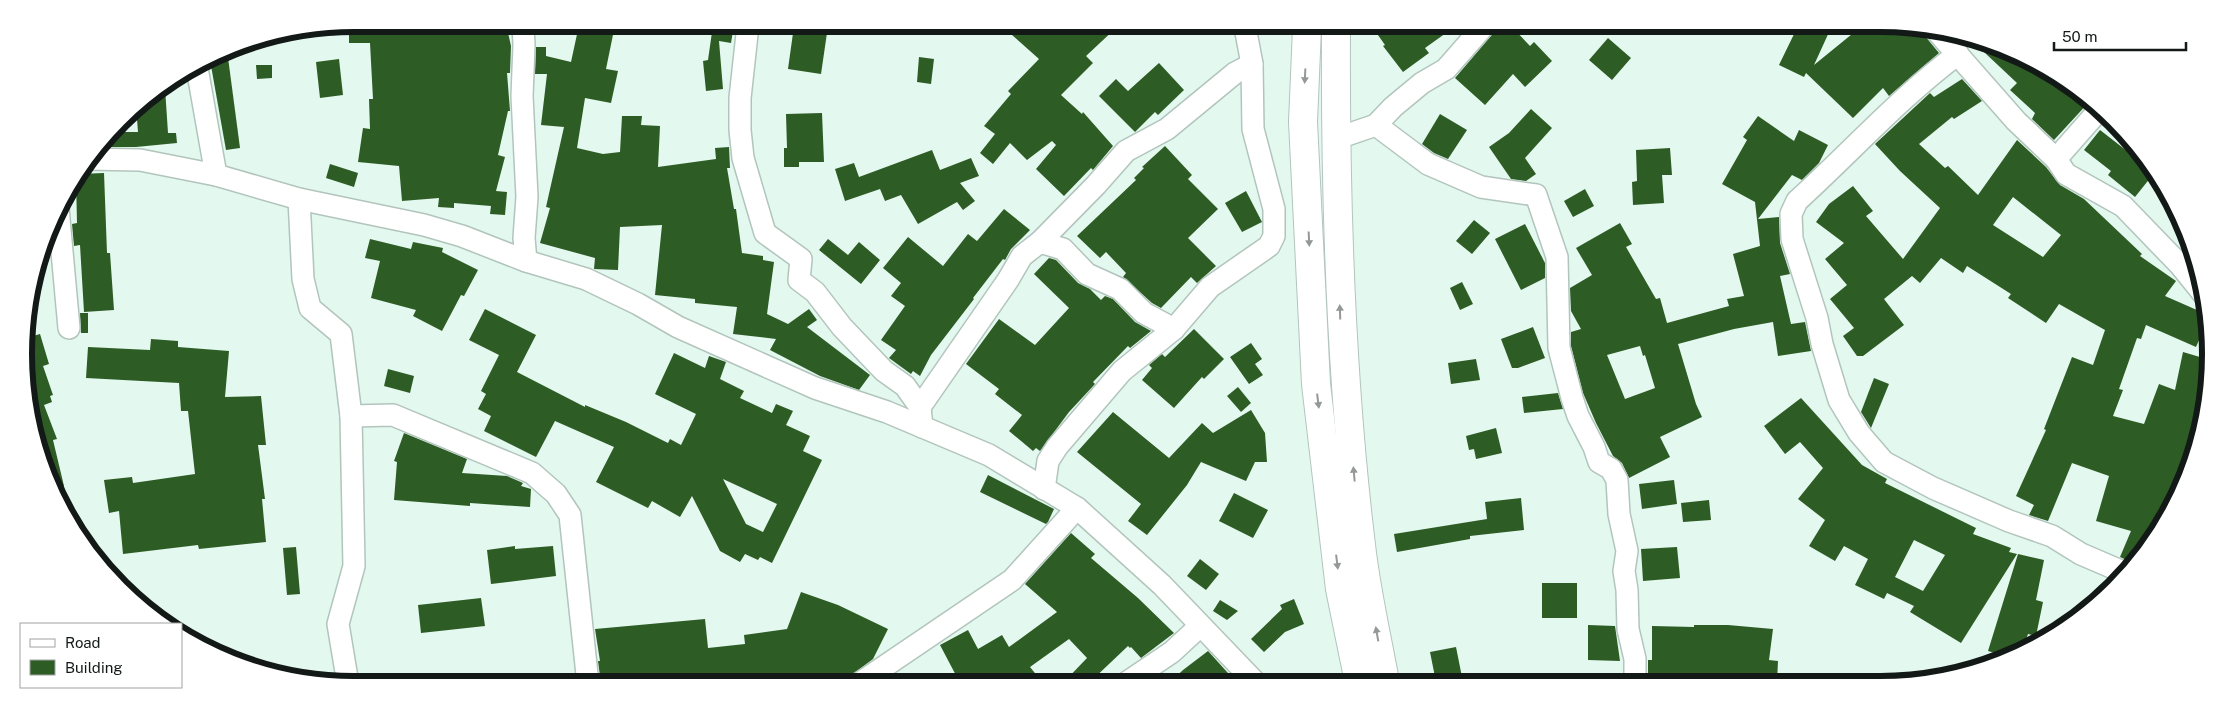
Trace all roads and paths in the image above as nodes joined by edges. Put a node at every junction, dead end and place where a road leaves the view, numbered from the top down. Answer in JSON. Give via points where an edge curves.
{"nodes":[{"id":1,"x":523,"y":32,"type":"edge"},
{"id":2,"x":747,"y":32,"type":"edge"},
{"id":3,"x":1246,"y":32,"type":"edge"},
{"id":4,"x":1307,"y":32,"type":"edge"},
{"id":5,"x":1336,"y":32,"type":"edge"},
{"id":6,"x":1478,"y":32,"type":"edge"},
{"id":7,"x":1945,"y":39,"type":"edge"},
{"id":8,"x":1958,"y":54,"type":"junction"},
{"id":9,"x":1252,"y":64,"type":"junction"},
{"id":10,"x":198,"y":73,"type":"edge"},
{"id":11,"x":2095,"y":115,"type":"edge"},
{"id":12,"x":1376,"y":126,"type":"junction"},
{"id":13,"x":1335,"y":139,"type":"junction"},
{"id":14,"x":98,"y":159,"type":"edge"},
{"id":15,"x":2056,"y":159,"type":"junction"},
{"id":16,"x":216,"y":175,"type":"junction"},
{"id":17,"x":299,"y":199,"type":"junction"},
{"id":18,"x":60,"y":226,"type":"edge"},
{"id":19,"x":1040,"y":242,"type":"junction"},
{"id":20,"x":526,"y":261,"type":"junction"},
{"id":21,"x":2193,"y":281,"type":"edge"},
{"id":22,"x":69,"y":328,"type":"dead end"},
{"id":23,"x":1174,"y":329,"type":"junction"},
{"id":24,"x":351,"y":416,"type":"junction"},
{"id":25,"x":921,"y":417,"type":"junction"},
{"id":26,"x":1044,"y":488,"type":"junction"},
{"id":27,"x":1077,"y":508,"type":"junction"},
{"id":28,"x":2118,"y":570,"type":"edge"},
{"id":29,"x":1200,"y":626,"type":"junction"},
{"id":30,"x":347,"y":676,"type":"edge"},
{"id":31,"x":587,"y":676,"type":"edge"},
{"id":32,"x":870,"y":676,"type":"edge"},
{"id":33,"x":1136,"y":676,"type":"edge"},
{"id":34,"x":1250,"y":676,"type":"edge"},
{"id":35,"x":1358,"y":676,"type":"edge"},
{"id":36,"x":1384,"y":676,"type":"edge"},
{"id":37,"x":1635,"y":676,"type":"edge"}],
"edges":[{"from":1,"to":20,"type":"street"},
{"from":2,"to":25,"type":"street","via":[[740,130],[743,158],[765,233],[801,259],[799,280],[815,292],[842,327],[884,371],[905,386]]},
{"from":3,"to":9,"type":"street"},
{"from":4,"to":35,"type":"main road","one_way":true,"via":[[1304,122],[1316,384],[1340,589]]},
{"from":5,"to":13,"type":"main road"},
{"from":6,"to":12,"type":"street","via":[[1446,68],[1407,95]]},
{"from":7,"to":8,"type":"street"},
{"from":8,"to":15,"type":"street","via":[[2005,109]]},
{"from":8,"to":28,"type":"street","via":[[1898,104],[1797,201],[1791,214],[1792,239],[1839,400],[1859,433],[1884,462],[2009,521],[2052,536],[2081,554]]},
{"from":9,"to":19,"type":"street","via":[[1234,73],[1167,129],[1126,151]]},
{"from":9,"to":23,"type":"street","via":[[1253,129],[1274,209],[1274,236],[1269,246],[1210,287]]},
{"from":10,"to":16,"type":"street"},
{"from":11,"to":15,"type":"street"},
{"from":12,"to":13,"type":"street"},
{"from":12,"to":37,"type":"street","via":[[1428,164],[1481,188],[1536,195],[1557,257],[1559,348],[1572,398],[1599,462],[1611,469],[1617,480],[1619,514],[1627,551],[1624,571]]},
{"from":36,"to":13,"type":"main road","one_way":true,"via":[[1359,527],[1341,332]]},
{"from":14,"to":16,"type":"street","via":[[140,160]]},
{"from":15,"to":21,"type":"street","via":[[2066,174],[2123,206]]},
{"from":16,"to":17,"type":"street"},
{"from":17,"to":20,"type":"street","via":[[424,225]]},
{"from":17,"to":24,"type":"street","via":[[303,279],[310,308],[341,334]]},
{"from":18,"to":22,"type":"street"},
{"from":19,"to":23,"type":"street","via":[[1063,249],[1086,274],[1120,289],[1144,313]]},
{"from":19,"to":25,"type":"street","via":[[1022,256]]},
{"from":20,"to":25,"type":"street","via":[[586,279],[678,326],[815,388],[887,412]]},
{"from":23,"to":26,"type":"street","via":[[1122,371],[1057,447],[1048,461]]},
{"from":24,"to":30,"type":"street","via":[[354,566],[338,624]]},
{"from":24,"to":31,"type":"street","via":[[392,415],[532,473],[556,494],[570,515]]},
{"from":25,"to":26,"type":"street"},
{"from":26,"to":27,"type":"street"},
{"from":27,"to":29,"type":"street","via":[[1162,585]]},
{"from":27,"to":32,"type":"street","via":[[1012,580]]},
{"from":29,"to":33,"type":"street","via":[[1172,652]]},
{"from":29,"to":34,"type":"street"}]}
